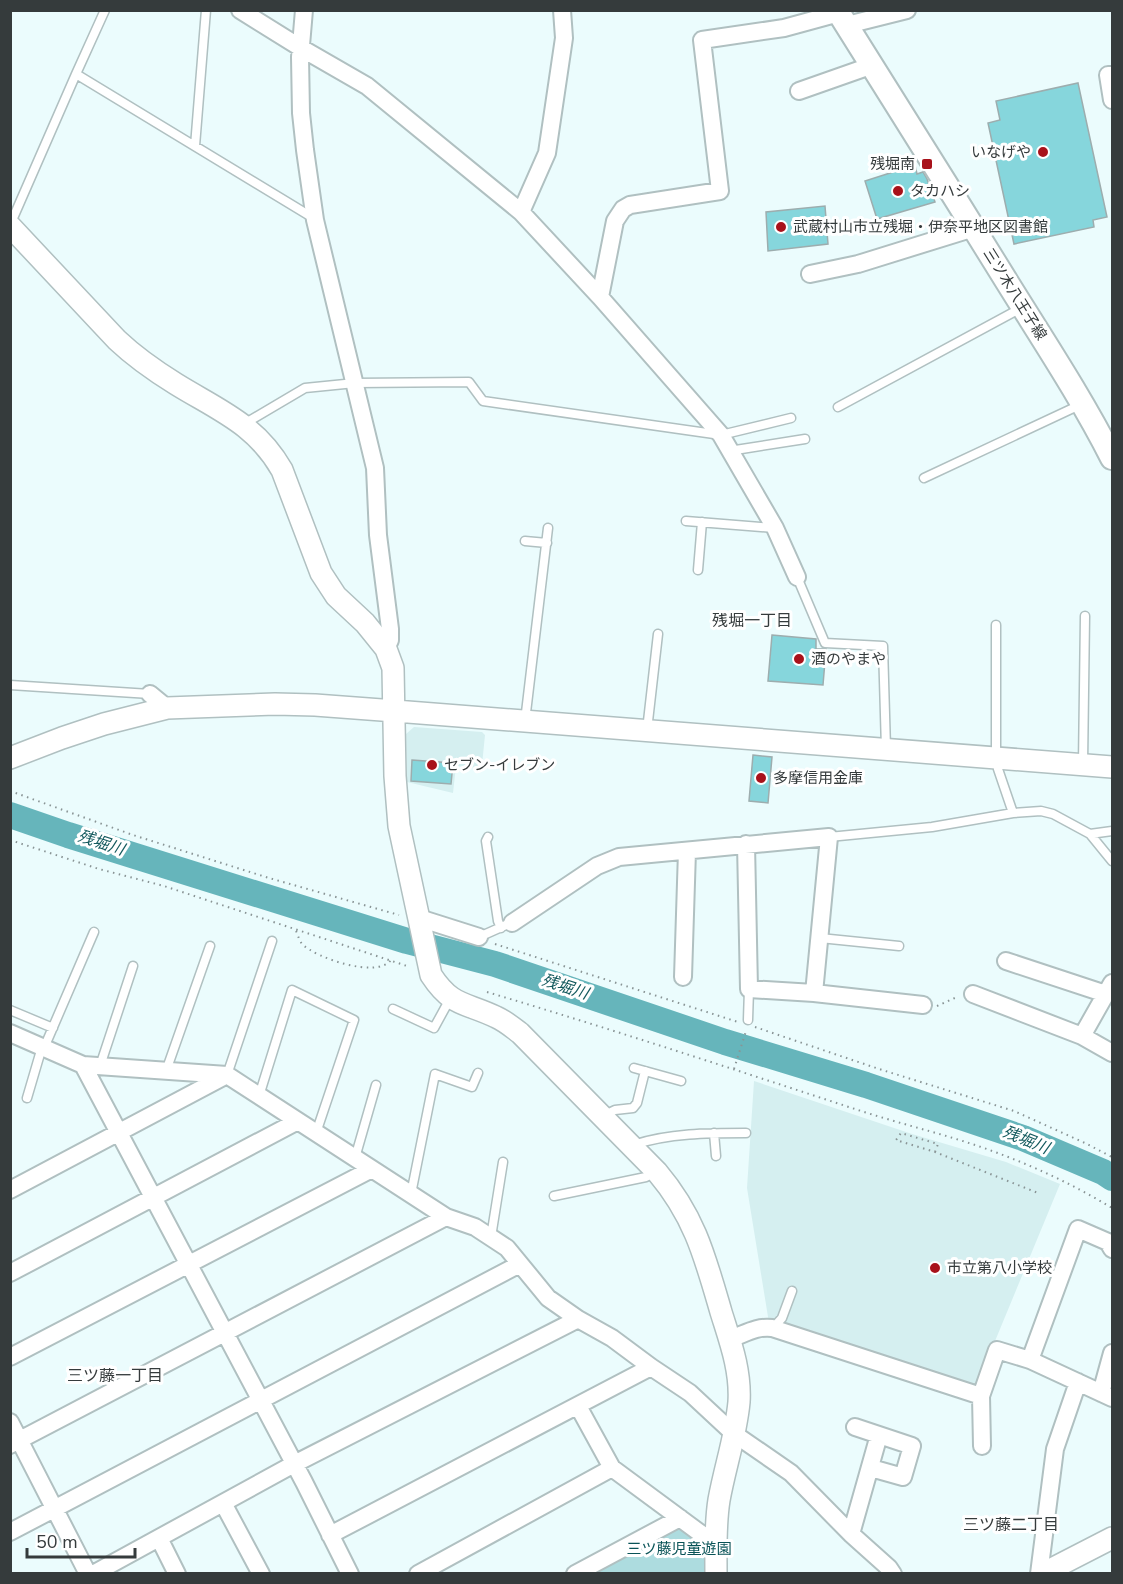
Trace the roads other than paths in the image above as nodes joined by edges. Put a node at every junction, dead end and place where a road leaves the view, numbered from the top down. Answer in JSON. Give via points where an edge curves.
{"nodes":[{"id":1,"x":105,"y":10,"type":"edge"},
{"id":2,"x":206,"y":10,"type":"edge"},
{"id":3,"x":240,"y":10,"type":"edge"},
{"id":4,"x":304,"y":10,"type":"edge"},
{"id":5,"x":562,"y":10,"type":"edge"},
{"id":6,"x":907,"y":10,"type":"edge"},
{"id":7,"x":841,"y":16,"type":"edge"},
{"id":8,"x":301,"y":48,"type":"junction"},
{"id":9,"x":873,"y":65,"type":"junction"},
{"id":10,"x":76,"y":74,"type":"junction"},
{"id":11,"x":1113,"y":75,"type":"edge"},
{"id":12,"x":798,"y":91,"type":"dead end"},
{"id":13,"x":1113,"y":100,"type":"edge"},
{"id":14,"x":195,"y":146,"type":"junction"},
{"id":15,"x":521,"y":212,"type":"junction"},
{"id":16,"x":315,"y":220,"type":"junction"},
{"id":17,"x":10,"y":226,"type":"edge"},
{"id":18,"x":974,"y":228,"type":"junction"},
{"id":19,"x":810,"y":274,"type":"dead end"},
{"id":20,"x":600,"y":297,"type":"junction"},
{"id":21,"x":1023,"y":307,"type":"junction"},
{"id":22,"x":355,"y":382,"type":"junction"},
{"id":23,"x":1082,"y":404,"type":"junction"},
{"id":24,"x":838,"y":407,"type":"dead end"},
{"id":25,"x":791,"y":418,"type":"dead end"},
{"id":26,"x":244,"y":424,"type":"junction"},
{"id":27,"x":721,"y":435,"type":"junction"},
{"id":28,"x":805,"y":439,"type":"dead end"},
{"id":29,"x":729,"y":451,"type":"junction"},
{"id":30,"x":1113,"y":458,"type":"edge"},
{"id":31,"x":924,"y":478,"type":"dead end"},
{"id":32,"x":687,"y":521,"type":"dead end"},
{"id":33,"x":702,"y":522,"type":"junction"},
{"id":34,"x":548,"y":528,"type":"dead end"},
{"id":35,"x":775,"y":528,"type":"junction"},
{"id":36,"x":525,"y":541,"type":"dead end"},
{"id":37,"x":547,"y":543,"type":"junction"},
{"id":38,"x":698,"y":570,"type":"dead end"},
{"id":39,"x":797,"y":577,"type":"joint"},
{"id":40,"x":1085,"y":616,"type":"dead end"},
{"id":41,"x":996,"y":625,"type":"dead end"},
{"id":42,"x":658,"y":634,"type":"dead end"},
{"id":43,"x":386,"y":649,"type":"junction"},
{"id":44,"x":10,"y":685,"type":"edge"},
{"id":45,"x":150,"y":694,"type":"joint"},
{"id":46,"x":167,"y":708,"type":"junction"},
{"id":47,"x":395,"y":711,"type":"junction"},
{"id":48,"x":525,"y":722,"type":"junction"},
{"id":49,"x":647,"y":731,"type":"junction"},
{"id":50,"x":886,"y":749,"type":"junction"},
{"id":51,"x":10,"y":758,"type":"edge"},
{"id":52,"x":996,"y":758,"type":"junction"},
{"id":53,"x":1083,"y":765,"type":"junction"},
{"id":54,"x":1113,"y":767,"type":"edge"},
{"id":55,"x":1013,"y":813,"type":"junction"},
{"id":56,"x":1113,"y":831,"type":"edge"},
{"id":57,"x":1090,"y":834,"type":"junction"},
{"id":58,"x":488,"y":837,"type":"dead end"},
{"id":59,"x":830,"y":837,"type":"junction"},
{"id":60,"x":746,"y":844,"type":"junction"},
{"id":61,"x":687,"y":851,"type":"junction"},
{"id":62,"x":1113,"y":861,"type":"edge"},
{"id":63,"x":414,"y":919,"type":"junction"},
{"id":64,"x":507,"y":925,"type":"junction"},
{"id":65,"x":94,"y":932,"type":"dead end"},
{"id":66,"x":479,"y":937,"type":"joint"},
{"id":67,"x":820,"y":938,"type":"junction"},
{"id":68,"x":272,"y":941,"type":"dead end"},
{"id":69,"x":210,"y":946,"type":"dead end"},
{"id":70,"x":899,"y":946,"type":"dead end"},
{"id":71,"x":1006,"y":961,"type":"dead end"},
{"id":72,"x":133,"y":966,"type":"dead end"},
{"id":73,"x":683,"y":977,"type":"dead end"},
{"id":74,"x":1109,"y":988,"type":"edge"},
{"id":75,"x":749,"y":989,"type":"junction"},
{"id":76,"x":814,"y":993,"type":"junction"},
{"id":77,"x":973,"y":994,"type":"road end"},
{"id":78,"x":451,"y":997,"type":"junction"},
{"id":79,"x":923,"y":1005,"type":"road end"},
{"id":80,"x":393,"y":1009,"type":"dead end"},
{"id":81,"x":10,"y":1010,"type":"edge"},
{"id":82,"x":748,"y":1020,"type":"dead end"},
{"id":83,"x":53,"y":1028,"type":"junction"},
{"id":84,"x":10,"y":1033,"type":"edge"},
{"id":85,"x":1082,"y":1036,"type":"junction"},
{"id":86,"x":43,"y":1048,"type":"junction"},
{"id":87,"x":1113,"y":1053,"type":"edge"},
{"id":88,"x":83,"y":1065,"type":"junction"},
{"id":89,"x":100,"y":1066,"type":"junction"},
{"id":90,"x":634,"y":1068,"type":"dead end"},
{"id":91,"x":166,"y":1071,"type":"junction"},
{"id":92,"x":645,"y":1071,"type":"junction"},
{"id":93,"x":478,"y":1074,"type":"dead end"},
{"id":94,"x":227,"y":1075,"type":"junction"},
{"id":95,"x":681,"y":1081,"type":"dead end"},
{"id":96,"x":376,"y":1085,"type":"dead end"},
{"id":97,"x":259,"y":1096,"type":"junction"},
{"id":98,"x":27,"y":1098,"type":"dead end"},
{"id":99,"x":602,"y":1116,"type":"junction"},
{"id":100,"x":298,"y":1121,"type":"junction"},
{"id":101,"x":118,"y":1133,"type":"junction"},
{"id":102,"x":316,"y":1133,"type":"junction"},
{"id":103,"x":714,"y":1133,"type":"junction"},
{"id":104,"x":746,"y":1133,"type":"dead end"},
{"id":105,"x":631,"y":1145,"type":"junction"},
{"id":106,"x":716,"y":1156,"type":"dead end"},
{"id":107,"x":355,"y":1158,"type":"junction"},
{"id":108,"x":503,"y":1162,"type":"dead end"},
{"id":109,"x":372,"y":1169,"type":"junction"},
{"id":110,"x":657,"y":1172,"type":"junction"},
{"id":111,"x":10,"y":1190,"type":"edge"},
{"id":112,"x":411,"y":1194,"type":"junction"},
{"id":113,"x":554,"y":1196,"type":"dead end"},
{"id":114,"x":153,"y":1198,"type":"junction"},
{"id":115,"x":446,"y":1217,"type":"junction"},
{"id":116,"x":491,"y":1237,"type":"junction"},
{"id":117,"x":1113,"y":1249,"type":"edge"},
{"id":118,"x":520,"y":1264,"type":"junction"},
{"id":119,"x":189,"y":1265,"type":"junction"},
{"id":120,"x":10,"y":1273,"type":"edge"},
{"id":121,"x":792,"y":1291,"type":"dead end"},
{"id":122,"x":578,"y":1319,"type":"junction"},
{"id":123,"x":772,"y":1328,"type":"junction"},
{"id":124,"x":225,"y":1333,"type":"junction"},
{"id":125,"x":730,"y":1339,"type":"junction"},
{"id":126,"x":1113,"y":1353,"type":"edge"},
{"id":127,"x":10,"y":1357,"type":"edge"},
{"id":128,"x":1030,"y":1360,"type":"junction"},
{"id":129,"x":651,"y":1367,"type":"junction"},
{"id":130,"x":1078,"y":1382,"type":"junction"},
{"id":131,"x":981,"y":1396,"type":"junction"},
{"id":132,"x":1107,"y":1396,"type":"edge"},
{"id":133,"x":260,"y":1400,"type":"junction"},
{"id":134,"x":578,"y":1406,"type":"junction"},
{"id":135,"x":10,"y":1422,"type":"edge"},
{"id":136,"x":855,"y":1427,"type":"dead end"},
{"id":137,"x":733,"y":1433,"type":"junction"},
{"id":138,"x":879,"y":1435,"type":"junction"},
{"id":139,"x":15,"y":1442,"type":"edge"},
{"id":140,"x":982,"y":1446,"type":"dead end"},
{"id":141,"x":294,"y":1464,"type":"junction"},
{"id":142,"x":612,"y":1468,"type":"junction"},
{"id":143,"x":871,"y":1468,"type":"junction"},
{"id":144,"x":223,"y":1503,"type":"junction"},
{"id":145,"x":55,"y":1509,"type":"junction"},
{"id":146,"x":680,"y":1518,"type":"junction"},
{"id":147,"x":10,"y":1532,"type":"edge"},
{"id":148,"x":851,"y":1534,"type":"junction"},
{"id":149,"x":330,"y":1535,"type":"junction"},
{"id":150,"x":159,"y":1538,"type":"junction"},
{"id":151,"x":1113,"y":1538,"type":"edge"},
{"id":152,"x":715,"y":1543,"type":"junction"},
{"id":153,"x":88,"y":1574,"type":"edge"},
{"id":154,"x":93,"y":1574,"type":"edge"},
{"id":155,"x":177,"y":1574,"type":"edge"},
{"id":156,"x":261,"y":1574,"type":"edge"},
{"id":157,"x":350,"y":1574,"type":"edge"},
{"id":158,"x":418,"y":1574,"type":"edge"},
{"id":159,"x":575,"y":1574,"type":"edge"},
{"id":160,"x":716,"y":1574,"type":"edge"},
{"id":161,"x":893,"y":1574,"type":"edge"},
{"id":162,"x":1041,"y":1574,"type":"edge"}],
"edges":[{"from":1,"to":10,"type":"lane"},
{"from":2,"to":14,"type":"lane"},
{"from":3,"to":8,"type":"street"},
{"from":4,"to":8,"type":"street"},
{"from":5,"to":15,"type":"street","via":[[564,38],[547,153]]},
{"from":6,"to":7,"type":"street"},
{"from":7,"to":9,"type":"main road","name":"三ツ木八王子線"},
{"from":7,"to":20,"type":"street","via":[[702,40],[720,191],[622,209],[615,221]]},
{"from":8,"to":15,"type":"street","via":[[367,86]]},
{"from":8,"to":16,"type":"street","via":[[301,113]]},
{"from":9,"to":12,"type":"street"},
{"from":9,"to":18,"type":"main road","name":"三ツ木八王子線"},
{"from":10,"to":14,"type":"lane"},
{"from":10,"to":17,"type":"lane"},
{"from":11,"to":13,"type":"street","via":[[1108,75]]},
{"from":14,"to":16,"type":"lane"},
{"from":15,"to":20,"type":"street"},
{"from":16,"to":22,"type":"street"},
{"from":17,"to":26,"type":"street","via":[[134,355]]},
{"from":18,"to":19,"type":"street","via":[[858,264]]},
{"from":18,"to":21,"type":"main road","name":"三ツ木八王子線"},
{"from":20,"to":27,"type":"street"},
{"from":21,"to":23,"type":"main road","name":"三ツ木八王子線"},
{"from":21,"to":24,"type":"lane"},
{"from":22,"to":26,"type":"lane","via":[[305,388]]},
{"from":22,"to":27,"type":"lane","via":[[469,382],[483,401]]},
{"from":22,"to":43,"type":"street","via":[[375,468],[378,535],[390,628]]},
{"from":23,"to":30,"type":"main road","name":"三ツ木八王子線"},
{"from":23,"to":31,"type":"lane"},
{"from":25,"to":27,"type":"lane"},
{"from":26,"to":43,"type":"street","via":[[277,460],[321,573],[336,596]]},
{"from":27,"to":29,"type":"street"},
{"from":28,"to":29,"type":"lane"},
{"from":29,"to":35,"type":"street"},
{"from":32,"to":33,"type":"lane"},
{"from":33,"to":35,"type":"lane"},
{"from":33,"to":38,"type":"lane"},
{"from":34,"to":37,"type":"lane"},
{"from":35,"to":39,"type":"street"},
{"from":36,"to":37,"type":"lane"},
{"from":37,"to":48,"type":"lane"},
{"from":39,"to":50,"type":"lane","via":[[825,643],[883,646]]},
{"from":40,"to":53,"type":"lane"},
{"from":41,"to":52,"type":"lane"},
{"from":42,"to":49,"type":"lane"},
{"from":43,"to":47,"type":"street","via":[[393,668]]},
{"from":44,"to":45,"type":"lane"},
{"from":45,"to":46,"type":"street"},
{"from":46,"to":47,"type":"street","via":[[275,704]]},
{"from":46,"to":51,"type":"street","via":[[104,724]]},
{"from":47,"to":48,"type":"street"},
{"from":47,"to":63,"type":"street","via":[[399,826]]},
{"from":48,"to":49,"type":"street"},
{"from":49,"to":50,"type":"street"},
{"from":50,"to":52,"type":"street"},
{"from":52,"to":53,"type":"street"},
{"from":52,"to":55,"type":"lane"},
{"from":53,"to":54,"type":"street"},
{"from":55,"to":57,"type":"lane","via":[[1041,810]]},
{"from":55,"to":59,"type":"lane","via":[[932,827]]},
{"from":56,"to":57,"type":"lane"},
{"from":57,"to":62,"type":"lane"},
{"from":58,"to":64,"type":"lane","via":[[498,921]]},
{"from":59,"to":60,"type":"street"},
{"from":59,"to":67,"type":"street"},
{"from":60,"to":61,"type":"street"},
{"from":60,"to":75,"type":"street"},
{"from":61,"to":64,"type":"street","via":[[608,861]]},
{"from":61,"to":73,"type":"street"},
{"from":63,"to":66,"type":"street"},
{"from":63,"to":78,"type":"street","via":[[420,968]]},
{"from":64,"to":66,"type":"lane"},
{"from":65,"to":83,"type":"lane"},
{"from":67,"to":70,"type":"lane"},
{"from":67,"to":76,"type":"street"},
{"from":68,"to":94,"type":"lane"},
{"from":69,"to":91,"type":"lane"},
{"from":71,"to":74,"type":"street"},
{"from":72,"to":89,"type":"lane"},
{"from":74,"to":85,"type":"street"},
{"from":75,"to":76,"type":"street"},
{"from":75,"to":82,"type":"lane"},
{"from":76,"to":79,"type":"street"},
{"from":77,"to":85,"type":"street"},
{"from":78,"to":80,"type":"lane","via":[[434,1028]]},
{"from":78,"to":99,"type":"street","via":[[496,1016],[520,1033]]},
{"from":81,"to":83,"type":"lane"},
{"from":83,"to":86,"type":"lane"},
{"from":84,"to":86,"type":"street"},
{"from":85,"to":87,"type":"street"},
{"from":86,"to":88,"type":"street"},
{"from":86,"to":98,"type":"lane"},
{"from":88,"to":89,"type":"street"},
{"from":88,"to":101,"type":"street"},
{"from":89,"to":91,"type":"street"},
{"from":90,"to":92,"type":"lane"},
{"from":91,"to":94,"type":"street"},
{"from":92,"to":95,"type":"lane"},
{"from":92,"to":99,"type":"lane","via":[[633,1108]]},
{"from":93,"to":112,"type":"lane","via":[[472,1087],[435,1074]]},
{"from":94,"to":97,"type":"street"},
{"from":94,"to":101,"type":"street"},
{"from":96,"to":107,"type":"lane"},
{"from":97,"to":100,"type":"street"},
{"from":97,"to":102,"type":"lane","via":[[292,990],[354,1020]]},
{"from":99,"to":105,"type":"street"},
{"from":100,"to":102,"type":"street"},
{"from":100,"to":114,"type":"street"},
{"from":101,"to":111,"type":"street"},
{"from":101,"to":114,"type":"street"},
{"from":102,"to":107,"type":"street"},
{"from":103,"to":104,"type":"lane"},
{"from":103,"to":105,"type":"lane","via":[[650,1139]]},
{"from":103,"to":106,"type":"lane"},
{"from":105,"to":110,"type":"street"},
{"from":107,"to":109,"type":"street"},
{"from":108,"to":116,"type":"lane"},
{"from":109,"to":112,"type":"street"},
{"from":109,"to":119,"type":"street"},
{"from":110,"to":113,"type":"lane"},
{"from":110,"to":125,"type":"street","via":[[695,1231]]},
{"from":112,"to":115,"type":"street"},
{"from":114,"to":119,"type":"street"},
{"from":114,"to":120,"type":"street"},
{"from":115,"to":116,"type":"street"},
{"from":115,"to":124,"type":"street"},
{"from":116,"to":118,"type":"street"},
{"from":117,"to":128,"type":"street","via":[[1108,1242],[1078,1229]]},
{"from":118,"to":122,"type":"street","via":[[548,1298]]},
{"from":118,"to":133,"type":"street"},
{"from":119,"to":124,"type":"street"},
{"from":119,"to":127,"type":"street"},
{"from":121,"to":123,"type":"lane","via":[[782,1318]]},
{"from":122,"to":129,"type":"street"},
{"from":122,"to":141,"type":"street"},
{"from":123,"to":125,"type":"street","via":[[755,1328]]},
{"from":123,"to":131,"type":"street"},
{"from":124,"to":133,"type":"street"},
{"from":124,"to":139,"type":"street"},
{"from":125,"to":137,"type":"street","via":[[739,1402]]},
{"from":126,"to":132,"type":"street"},
{"from":128,"to":130,"type":"street"},
{"from":128,"to":131,"type":"street","via":[[997,1350]]},
{"from":129,"to":134,"type":"street"},
{"from":129,"to":137,"type":"street","via":[[690,1393]]},
{"from":130,"to":132,"type":"street"},
{"from":130,"to":162,"type":"street","via":[[1055,1449]]},
{"from":131,"to":140,"type":"street"},
{"from":133,"to":141,"type":"street"},
{"from":133,"to":145,"type":"street"},
{"from":134,"to":142,"type":"street"},
{"from":134,"to":149,"type":"street"},
{"from":135,"to":139,"type":"street"},
{"from":136,"to":138,"type":"street"},
{"from":137,"to":148,"type":"street","via":[[790,1473]]},
{"from":137,"to":152,"type":"street"},
{"from":138,"to":143,"type":"street"},
{"from":138,"to":143,"type":"street","via":[[912,1446],[903,1477]]},
{"from":139,"to":145,"type":"street"},
{"from":141,"to":144,"type":"street"},
{"from":141,"to":149,"type":"street"},
{"from":142,"to":146,"type":"street"},
{"from":142,"to":158,"type":"street"},
{"from":143,"to":148,"type":"street"},
{"from":144,"to":150,"type":"street"},
{"from":144,"to":156,"type":"street"},
{"from":145,"to":147,"type":"street"},
{"from":145,"to":153,"type":"street"},
{"from":146,"to":152,"type":"street"},
{"from":146,"to":159,"type":"street"},
{"from":148,"to":161,"type":"street"},
{"from":149,"to":157,"type":"street"},
{"from":150,"to":154,"type":"street"},
{"from":150,"to":155,"type":"street"},
{"from":151,"to":162,"type":"street"},
{"from":152,"to":160,"type":"street"}]}
